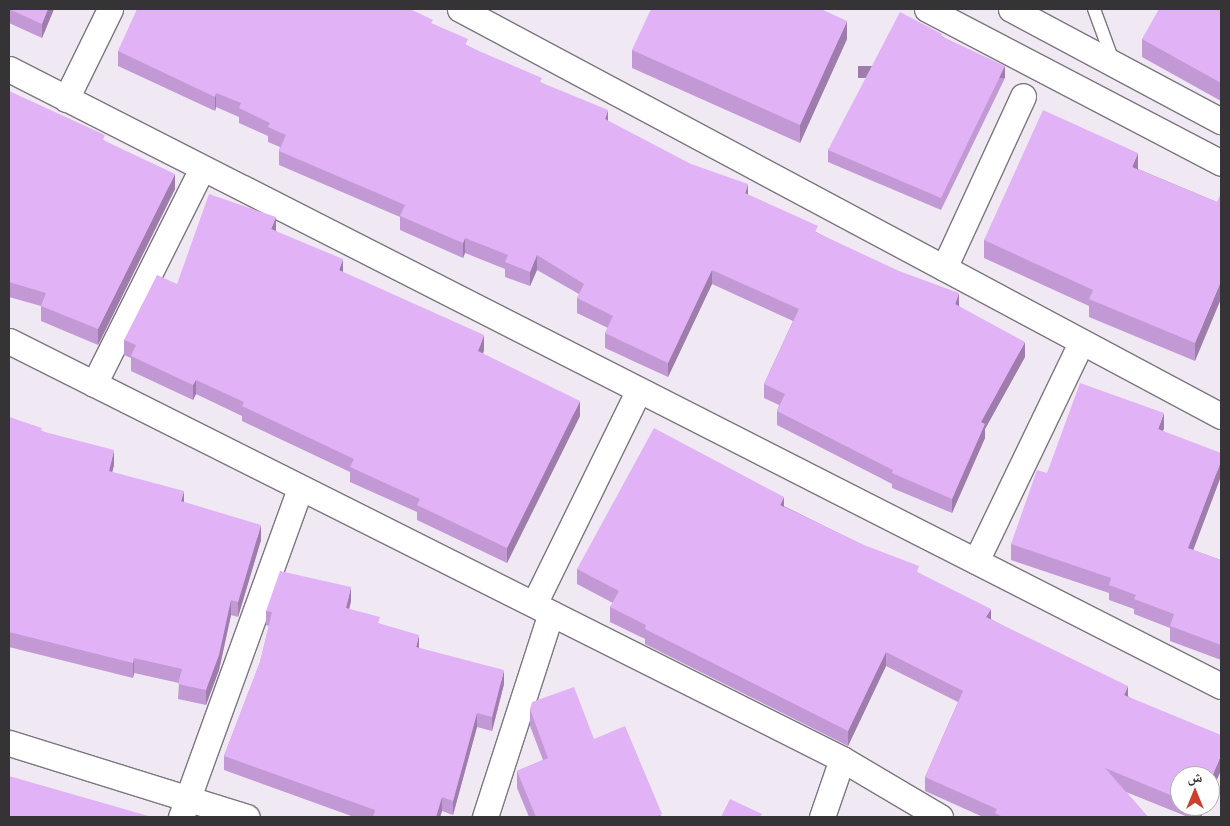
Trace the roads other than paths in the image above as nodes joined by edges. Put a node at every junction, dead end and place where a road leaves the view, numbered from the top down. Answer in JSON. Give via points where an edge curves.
{"nodes":[{"id":1,"x":110,"y":9,"type":"edge"},
{"id":2,"x":460,"y":9,"type":"edge"},
{"id":3,"x":927,"y":9,"type":"edge"},
{"id":4,"x":1011,"y":9,"type":"edge"},
{"id":5,"x":1094,"y":9,"type":"edge"},
{"id":6,"x":1114,"y":64,"type":"junction"},
{"id":7,"x":9,"y":70,"type":"edge"},
{"id":8,"x":1023,"y":96,"type":"dead end"},
{"id":9,"x":66,"y":99,"type":"junction"},
{"id":10,"x":1221,"y":121,"type":"edge"},
{"id":11,"x":1221,"y":164,"type":"edge"},
{"id":12,"x":202,"y":168,"type":"junction"},
{"id":13,"x":944,"y":268,"type":"junction"},
{"id":14,"x":9,"y":342,"type":"edge"},
{"id":15,"x":1081,"y":342,"type":"junction"},
{"id":16,"x":94,"y":384,"type":"junction"},
{"id":17,"x":639,"y":390,"type":"junction"},
{"id":18,"x":1221,"y":416,"type":"edge"},
{"id":19,"x":300,"y":488,"type":"junction"},
{"id":20,"x":976,"y":561,"type":"junction"},
{"id":21,"x":542,"y":609,"type":"junction"},
{"id":22,"x":1221,"y":686,"type":"edge"},
{"id":23,"x":9,"y":743,"type":"edge"},
{"id":24,"x":842,"y":759,"type":"junction"},
{"id":25,"x":185,"y":807,"type":"edge"},
{"id":26,"x":247,"y":817,"type":"edge"},
{"id":27,"x":485,"y":817,"type":"edge"},
{"id":28,"x":822,"y":817,"type":"edge"},
{"id":29,"x":940,"y":817,"type":"edge"}],
"edges":[{"from":1,"to":9,"type":"street"},
{"from":2,"to":13,"type":"street"},
{"from":3,"to":11,"type":"street"},
{"from":4,"to":6,"type":"street"},
{"from":5,"to":6,"type":"lane"},
{"from":6,"to":10,"type":"street"},
{"from":7,"to":9,"type":"street"},
{"from":8,"to":13,"type":"street"},
{"from":9,"to":12,"type":"street"},
{"from":12,"to":16,"type":"street"},
{"from":12,"to":17,"type":"street"},
{"from":13,"to":15,"type":"street"},
{"from":14,"to":16,"type":"street"},
{"from":15,"to":18,"type":"street"},
{"from":15,"to":20,"type":"street"},
{"from":16,"to":19,"type":"street"},
{"from":17,"to":20,"type":"street"},
{"from":17,"to":21,"type":"street"},
{"from":19,"to":21,"type":"street"},
{"from":19,"to":25,"type":"street"},
{"from":20,"to":22,"type":"street"},
{"from":21,"to":24,"type":"street"},
{"from":21,"to":27,"type":"street"},
{"from":23,"to":25,"type":"street"},
{"from":24,"to":28,"type":"street"},
{"from":24,"to":29,"type":"street"},
{"from":25,"to":26,"type":"street"}]}
